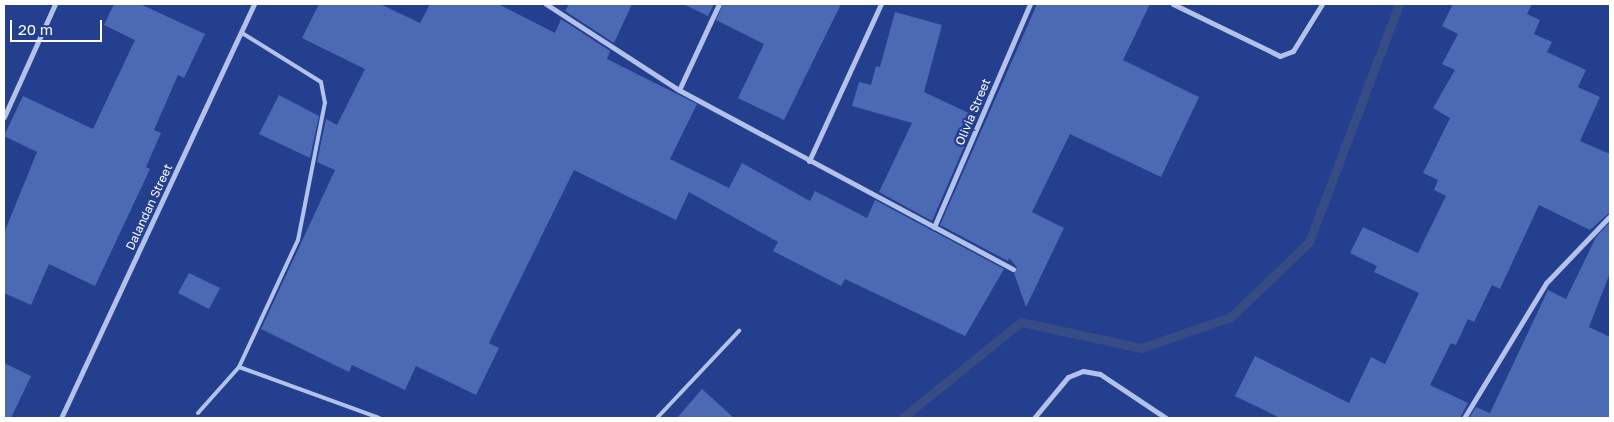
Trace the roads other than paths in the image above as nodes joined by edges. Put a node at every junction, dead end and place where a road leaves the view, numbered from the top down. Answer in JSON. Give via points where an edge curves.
{"nodes":[{"id":1,"x":55,"y":4,"type":"edge"},
{"id":2,"x":254,"y":4,"type":"edge"},
{"id":3,"x":546,"y":4,"type":"edge"},
{"id":4,"x":561,"y":4,"type":"edge"},
{"id":5,"x":719,"y":4,"type":"edge"},
{"id":6,"x":881,"y":4,"type":"edge"},
{"id":7,"x":1030,"y":4,"type":"edge"},
{"id":8,"x":1173,"y":4,"type":"edge"},
{"id":9,"x":1322,"y":4,"type":"edge"},
{"id":10,"x":558,"y":10,"type":"junction"},
{"id":11,"x":242,"y":33,"type":"junction"},
{"id":12,"x":679,"y":90,"type":"junction"},
{"id":13,"x":4,"y":117,"type":"edge"},
{"id":14,"x":809,"y":161,"type":"junction"},
{"id":15,"x":1610,"y":216,"type":"edge"},
{"id":16,"x":934,"y":227,"type":"junction"},
{"id":17,"x":1013,"y":269,"type":"dead end"},
{"id":18,"x":739,"y":331,"type":"dead end"},
{"id":19,"x":239,"y":367,"type":"junction"},
{"id":20,"x":198,"y":413,"type":"dead end"},
{"id":21,"x":61,"y":418,"type":"edge"},
{"id":22,"x":379,"y":418,"type":"edge"},
{"id":23,"x":657,"y":418,"type":"edge"},
{"id":24,"x":1034,"y":418,"type":"edge"},
{"id":25,"x":1166,"y":418,"type":"edge"},
{"id":26,"x":1464,"y":418,"type":"edge"}],
"edges":[{"from":1,"to":13,"type":"street"},
{"from":2,"to":11,"type":"street","name":"Dalandan Street"},
{"from":3,"to":10,"type":"street"},
{"from":4,"to":10,"type":"street"},
{"from":5,"to":12,"type":"street"},
{"from":6,"to":14,"type":"street"},
{"from":7,"to":16,"type":"street","name":"Olivia Street"},
{"from":8,"to":9,"type":"street","via":[[1280,56],[1293,51]]},
{"from":10,"to":12,"type":"street"},
{"from":11,"to":19,"type":"lane","via":[[321,82],[325,103],[298,240]]},
{"from":11,"to":21,"type":"street","name":"Dalandan Street"},
{"from":12,"to":14,"type":"street"},
{"from":14,"to":16,"type":"street"},
{"from":15,"to":26,"type":"street","via":[[1546,283]]},
{"from":16,"to":17,"type":"street"},
{"from":18,"to":23,"type":"lane"},
{"from":19,"to":20,"type":"lane"},
{"from":19,"to":22,"type":"lane"},
{"from":24,"to":25,"type":"street","via":[[1068,377],[1083,371],[1100,374]]}]}
